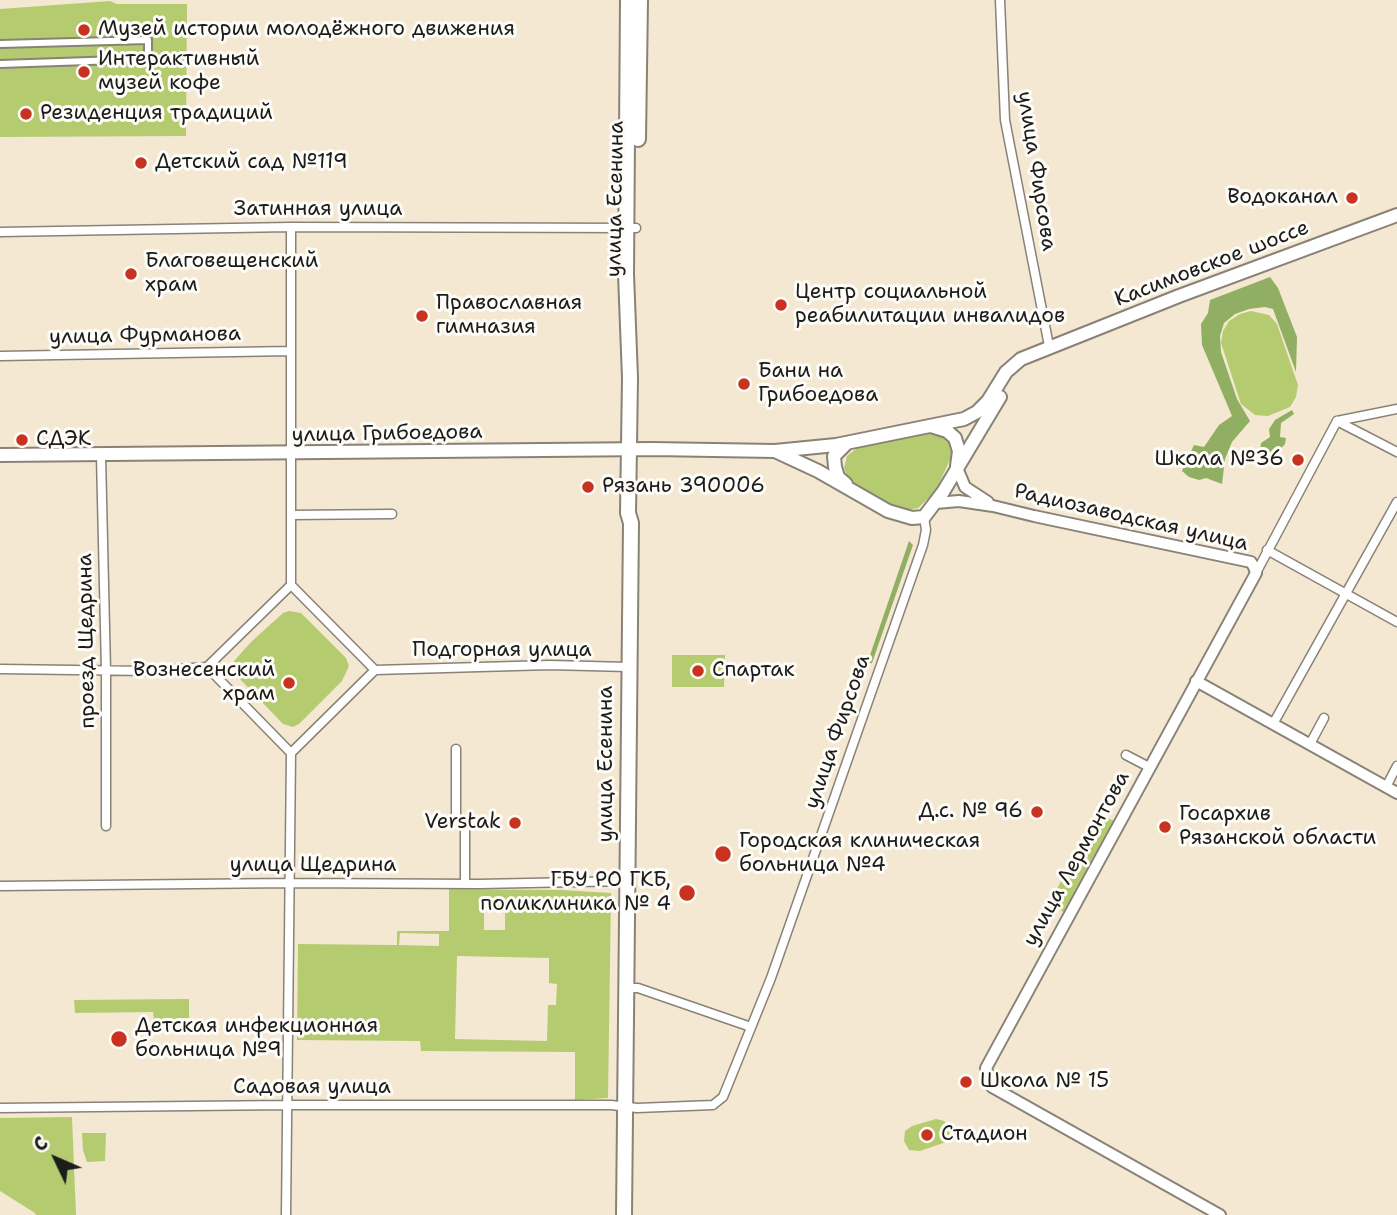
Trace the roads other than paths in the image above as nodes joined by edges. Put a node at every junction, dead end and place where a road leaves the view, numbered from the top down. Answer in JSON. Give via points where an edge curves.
{"nodes":[{"id":1,"x":628,"y":0,"type":"edge"},
{"id":2,"x":640,"y":0,"type":"edge"},
{"id":3,"x":1000,"y":0,"type":"edge"},
{"id":4,"x":0,"y":44,"type":"edge"},
{"id":5,"x":0,"y":64,"type":"edge"},
{"id":6,"x":1397,"y":215,"type":"edge"},
{"id":7,"x":291,"y":227,"type":"junction"},
{"id":8,"x":632,"y":228,"type":"junction"},
{"id":9,"x":0,"y":232,"type":"edge"},
{"id":10,"x":1045,"y":348,"type":"junction"},
{"id":11,"x":291,"y":351,"type":"junction"},
{"id":12,"x":0,"y":356,"type":"edge"},
{"id":13,"x":1397,"y":409,"type":"edge"},
{"id":14,"x":1337,"y":421,"type":"junction"},
{"id":15,"x":931,"y":426,"type":"junction"},
{"id":16,"x":839,"y":448,"type":"junction"},
{"id":17,"x":632,"y":450,"type":"junction"},
{"id":18,"x":775,"y":451,"type":"junction"},
{"id":19,"x":1397,"y":452,"type":"edge"},
{"id":20,"x":291,"y":454,"type":"junction"},
{"id":21,"x":0,"y":455,"type":"edge"},
{"id":22,"x":102,"y":456,"type":"junction"},
{"id":23,"x":957,"y":468,"type":"junction"},
{"id":24,"x":818,"y":471,"type":"junction"},
{"id":25,"x":854,"y":491,"type":"junction"},
{"id":26,"x":1397,"y":502,"type":"edge"},
{"id":27,"x":936,"y":503,"type":"junction"},
{"id":28,"x":993,"y":506,"type":"junction"},
{"id":29,"x":392,"y":514,"type":"dead end"},
{"id":30,"x":291,"y":515,"type":"junction"},
{"id":31,"x":924,"y":517,"type":"junction"},
{"id":32,"x":1267,"y":550,"type":"junction"},
{"id":33,"x":1256,"y":573,"type":"junction"},
{"id":34,"x":291,"y":585,"type":"junction"},
{"id":35,"x":1346,"y":594,"type":"junction"},
{"id":36,"x":1397,"y":622,"type":"edge"},
{"id":37,"x":207,"y":667,"type":"junction"},
{"id":38,"x":628,"y":667,"type":"junction"},
{"id":39,"x":0,"y":669,"type":"edge"},
{"id":40,"x":375,"y":670,"type":"junction"},
{"id":41,"x":106,"y":671,"type":"junction"},
{"id":42,"x":1196,"y":681,"type":"junction"},
{"id":43,"x":1324,"y":718,"type":"dead end"},
{"id":44,"x":1273,"y":724,"type":"junction"},
{"id":45,"x":1310,"y":744,"type":"junction"},
{"id":46,"x":456,"y":749,"type":"dead end"},
{"id":47,"x":291,"y":753,"type":"junction"},
{"id":48,"x":1126,"y":755,"type":"dead end"},
{"id":49,"x":1397,"y":766,"type":"edge"},
{"id":50,"x":1149,"y":767,"type":"junction"},
{"id":51,"x":1386,"y":786,"type":"junction"},
{"id":52,"x":1397,"y":793,"type":"edge"},
{"id":53,"x":106,"y":826,"type":"dead end"},
{"id":54,"x":627,"y":881,"type":"junction"},
{"id":55,"x":289,"y":883,"type":"junction"},
{"id":56,"x":465,"y":884,"type":"junction"},
{"id":57,"x":0,"y":886,"type":"edge"},
{"id":58,"x":625,"y":988,"type":"junction"},
{"id":59,"x":751,"y":1027,"type":"junction"},
{"id":60,"x":286,"y":1105,"type":"junction"},
{"id":61,"x":624,"y":1107,"type":"junction"},
{"id":62,"x":0,"y":1108,"type":"edge"},
{"id":63,"x":286,"y":1215,"type":"edge"},
{"id":64,"x":624,"y":1215,"type":"edge"},
{"id":65,"x":1220,"y":1215,"type":"edge"}],
"edges":[{"from":1,"to":8,"type":"main road","name":"улица Есенина"},
{"from":2,"to":8,"type":"main road","name":"улица Есенина"},
{"from":3,"to":10,"type":"street","name":"улица Фирсова","via":[[1006,120]]},
{"from":4,"to":5,"type":"street","via":[[148,40],[148,59]]},
{"from":6,"to":10,"type":"main road","name":"Касимовское шоссе"},
{"from":7,"to":8,"type":"street","name":"Затинная улица"},
{"from":7,"to":9,"type":"street","name":"Затинная улица"},
{"from":7,"to":11,"type":"street"},
{"from":8,"to":17,"type":"main road","name":"улица Есенина"},
{"from":10,"to":15,"type":"main road","name":"Касимовское шоссе","via":[[1006,372],[977,412]]},
{"from":10,"to":23,"type":"main road","name":"Касимовское шоссе","via":[[1010,380]]},
{"from":11,"to":12,"type":"street","name":"улица Фурманова"},
{"from":11,"to":20,"type":"street"},
{"from":13,"to":14,"type":"street"},
{"from":14,"to":19,"type":"street"},
{"from":14,"to":32,"type":"street","name":"улица Лермонтова"},
{"from":15,"to":16,"type":"main road","name":"Касимовское шоссе"},
{"from":15,"to":23,"type":"main road","via":[[955,438]]},
{"from":16,"to":18,"type":"main road","name":"Касимовское шоссе"},
{"from":16,"to":24,"type":"main road"},
{"from":16,"to":25,"type":"main road","via":[[838,477]]},
{"from":17,"to":18,"type":"main road","name":"улица Грибоедова"},
{"from":17,"to":20,"type":"main road","name":"улица Грибоедова"},
{"from":17,"to":38,"type":"main road","name":"улица Есенина"},
{"from":18,"to":24,"type":"main road"},
{"from":20,"to":22,"type":"main road","name":"улица Грибоедова"},
{"from":20,"to":30,"type":"street"},
{"from":21,"to":22,"type":"main road","name":"улица Грибоедова"},
{"from":22,"to":41,"type":"street","name":"проезд Щедрина"},
{"from":23,"to":27,"type":"main road","name":"Касимовское шоссе"},
{"from":23,"to":28,"type":"street","via":[[965,487]]},
{"from":24,"to":25,"type":"main road"},
{"from":25,"to":31,"type":"main road","via":[[888,511]]},
{"from":26,"to":35,"type":"street"},
{"from":27,"to":28,"type":"street"},
{"from":27,"to":31,"type":"main road","name":"Касимовское шоссе"},
{"from":28,"to":33,"type":"street","name":"Радиозаводская улица","via":[[1251,562]]},
{"from":29,"to":30,"type":"street"},
{"from":30,"to":34,"type":"street"},
{"from":31,"to":59,"type":"street","name":"улица Фирсова","via":[[923,545]]},
{"from":32,"to":33,"type":"street","name":"улица Лермонтова"},
{"from":32,"to":35,"type":"street"},
{"from":33,"to":42,"type":"street","name":"улица Лермонтова"},
{"from":34,"to":37,"type":"street"},
{"from":34,"to":40,"type":"street"},
{"from":35,"to":36,"type":"street"},
{"from":35,"to":44,"type":"street"},
{"from":37,"to":41,"type":"street"},
{"from":37,"to":47,"type":"street"},
{"from":38,"to":40,"type":"street","name":"Подгорная улица"},
{"from":38,"to":54,"type":"main road","name":"улица Есенина"},
{"from":39,"to":41,"type":"street"},
{"from":40,"to":47,"type":"street"},
{"from":41,"to":53,"type":"street","name":"проезд Щедрина"},
{"from":42,"to":44,"type":"street"},
{"from":42,"to":50,"type":"street","name":"улица Лермонтова"},
{"from":43,"to":45,"type":"street"},
{"from":44,"to":45,"type":"street"},
{"from":45,"to":51,"type":"street"},
{"from":46,"to":56,"type":"street","via":[[456,817],[465,828]]},
{"from":47,"to":55,"type":"street"},
{"from":48,"to":50,"type":"street"},
{"from":49,"to":51,"type":"street"},
{"from":50,"to":65,"type":"street","name":"улица Лермонтова","via":[[986,1068],[992,1087]]},
{"from":51,"to":52,"type":"street"},
{"from":54,"to":56,"type":"street","name":"улица Щедрина"},
{"from":54,"to":58,"type":"main road","name":"улица Есенина"},
{"from":55,"to":56,"type":"street","name":"улица Щедрина"},
{"from":55,"to":57,"type":"street","name":"улица Щедрина"},
{"from":55,"to":60,"type":"street"},
{"from":58,"to":59,"type":"street","via":[[638,988]]},
{"from":58,"to":61,"type":"main road","name":"улица Есенина"},
{"from":59,"to":61,"type":"street","name":"улица Фирсова","via":[[723,1097],[713,1105]]},
{"from":60,"to":61,"type":"street","name":"Садовая улица"},
{"from":60,"to":62,"type":"street","name":"Садовая улица"},
{"from":60,"to":63,"type":"street"},
{"from":61,"to":64,"type":"main road","name":"улица Есенина"}]}
